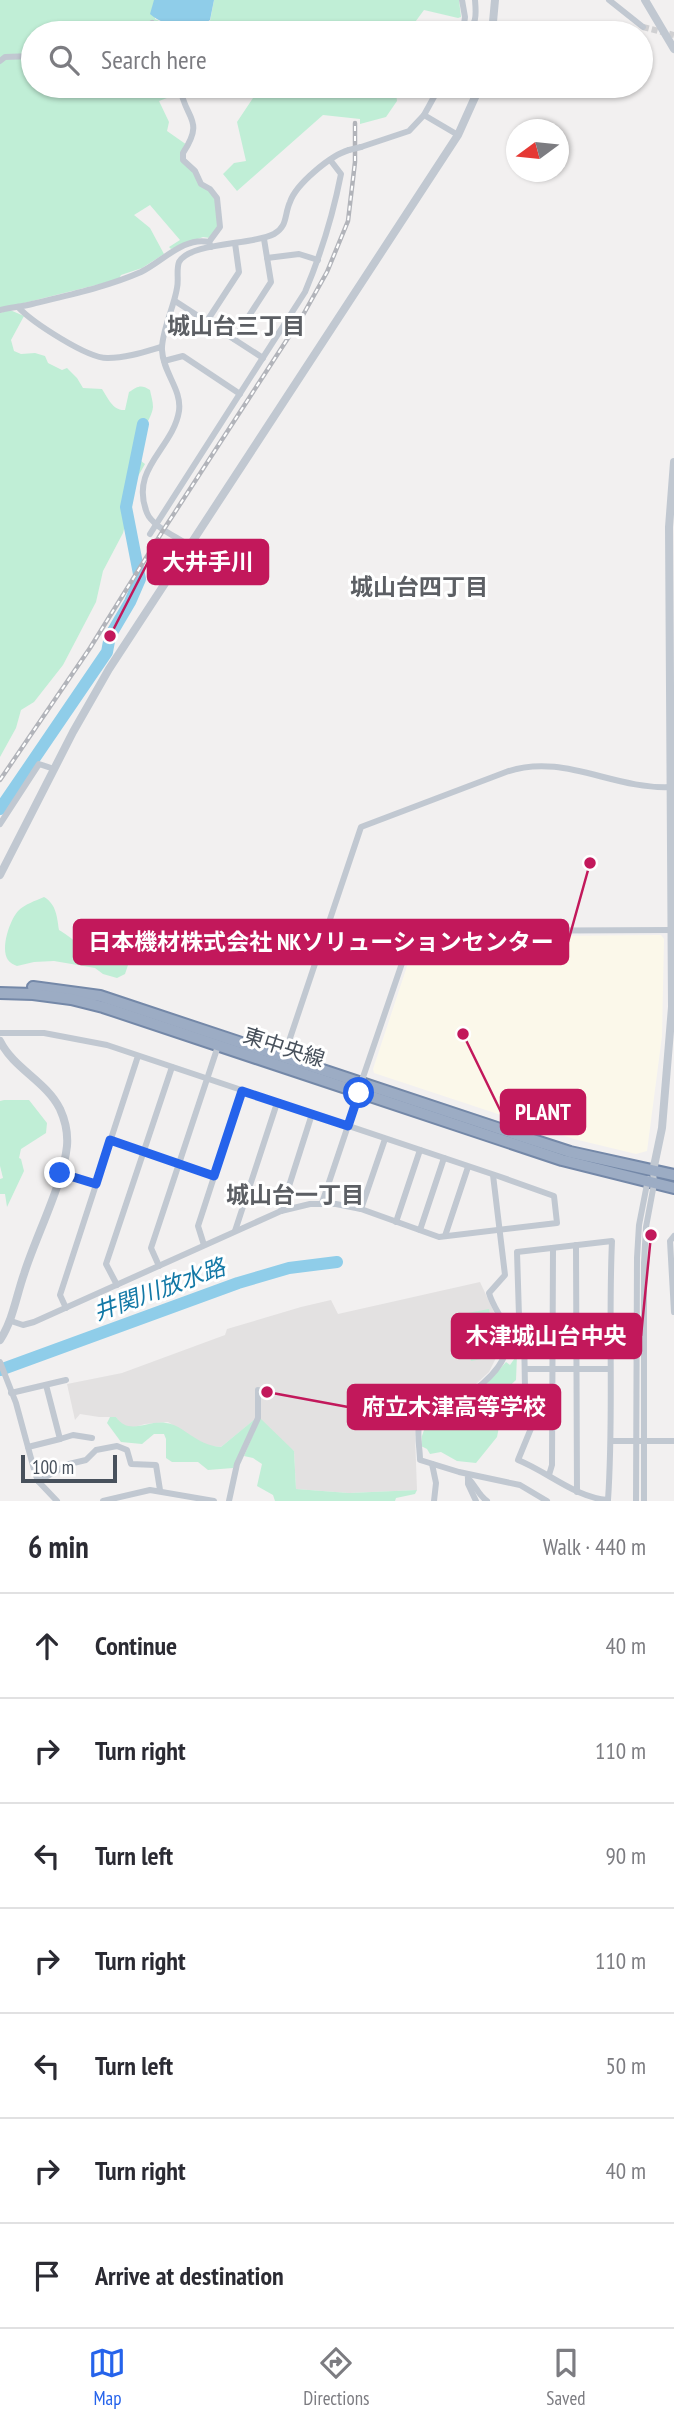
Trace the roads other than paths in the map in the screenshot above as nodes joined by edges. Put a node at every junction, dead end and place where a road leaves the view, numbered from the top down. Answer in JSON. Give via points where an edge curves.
{"nodes":[{"id":1,"x":462,"y":0,"type":"edge"},
{"id":2,"x":475,"y":0,"type":"edge"},
{"id":3,"x":495,"y":0,"type":"edge"},
{"id":4,"x":610,"y":0,"type":"edge"},
{"id":5,"x":645,"y":0,"type":"edge"},
{"id":6,"x":464,"y":21,"type":"edge"},
{"id":7,"x":474,"y":21,"type":"edge"},
{"id":8,"x":493,"y":21,"type":"edge"},
{"id":9,"x":636,"y":21,"type":"edge"},
{"id":10,"x":674,"y":49,"type":"edge"},
{"id":11,"x":21,"y":56,"type":"edge"},
{"id":12,"x":0,"y":61,"type":"edge"},
{"id":13,"x":184,"y":98,"type":"edge"},
{"id":14,"x":433,"y":98,"type":"edge"},
{"id":15,"x":475,"y":98,"type":"edge"},
{"id":16,"x":424,"y":115,"type":"junction"},
{"id":17,"x":458,"y":135,"type":"junction"},
{"id":18,"x":331,"y":161,"type":"junction"},
{"id":19,"x":264,"y":239,"type":"junction"},
{"id":20,"x":234,"y":243,"type":"junction"},
{"id":21,"x":210,"y":244,"type":"junction"},
{"id":22,"x":267,"y":258,"type":"junction"},
{"id":23,"x":318,"y":260,"type":"junction"},
{"id":24,"x":175,"y":300,"type":"junction"},
{"id":25,"x":18,"y":307,"type":"junction"},
{"id":26,"x":0,"y":310,"type":"edge"},
{"id":27,"x":207,"y":321,"type":"junction"},
{"id":28,"x":234,"y":339,"type":"junction"},
{"id":29,"x":161,"y":347,"type":"junction"},
{"id":30,"x":263,"y":358,"type":"junction"},
{"id":31,"x":164,"y":362,"type":"junction"},
{"id":32,"x":240,"y":394,"type":"junction"},
{"id":33,"x":674,"y":462,"type":"edge"},
{"id":34,"x":156,"y":524,"type":"junction"},
{"id":35,"x":150,"y":534,"type":"dead end"},
{"id":36,"x":188,"y":545,"type":"junction"},
{"id":37,"x":672,"y":601,"type":"edge"},
{"id":38,"x":54,"y":769,"type":"junction"},
{"id":39,"x":671,"y":787,"type":"junction"},
{"id":40,"x":0,"y":824,"type":"edge"},
{"id":41,"x":0,"y":875,"type":"edge"},
{"id":42,"x":673,"y":930,"type":"edge"},
{"id":43,"x":0,"y":991,"type":"edge"},
{"id":44,"x":0,"y":1033,"type":"edge"},
{"id":45,"x":0,"y":1041,"type":"edge"},
{"id":46,"x":218,"y":1046,"type":"junction"},
{"id":47,"x":138,"y":1056,"type":"junction"},
{"id":48,"x":284,"y":1056,"type":"junction"},
{"id":49,"x":172,"y":1067,"type":"junction"},
{"id":50,"x":206,"y":1079,"type":"junction"},
{"id":51,"x":360,"y":1088,"type":"junction"},
{"id":52,"x":242,"y":1091,"type":"junction"},
{"id":53,"x":277,"y":1103,"type":"junction"},
{"id":54,"x":312,"y":1114,"type":"junction"},
{"id":55,"x":348,"y":1126,"type":"junction"},
{"id":56,"x":385,"y":1139,"type":"junction"},
{"id":57,"x":110,"y":1140,"type":"junction"},
{"id":58,"x":420,"y":1150,"type":"junction"},
{"id":59,"x":144,"y":1152,"type":"junction"},
{"id":60,"x":444,"y":1158,"type":"junction"},
{"id":61,"x":179,"y":1164,"type":"junction"},
{"id":62,"x":468,"y":1167,"type":"junction"},
{"id":63,"x":653,"y":1171,"type":"junction"},
{"id":64,"x":60,"y":1173,"type":"junction"},
{"id":65,"x":493,"y":1175,"type":"junction"},
{"id":66,"x":674,"y":1175,"type":"edge"},
{"id":67,"x":214,"y":1176,"type":"junction"},
{"id":68,"x":650,"y":1183,"type":"junction"},
{"id":69,"x":96,"y":1184,"type":"junction"},
{"id":70,"x":674,"y":1188,"type":"edge"},
{"id":71,"x":322,"y":1203,"type":"junction"},
{"id":72,"x":361,"y":1209,"type":"junction"},
{"id":73,"x":281,"y":1211,"type":"junction"},
{"id":74,"x":397,"y":1222,"type":"junction"},
{"id":75,"x":420,"y":1230,"type":"junction"},
{"id":76,"x":499,"y":1230,"type":"junction"},
{"id":77,"x":235,"y":1231,"type":"junction"},
{"id":78,"x":445,"y":1236,"type":"junction"},
{"id":79,"x":674,"y":1236,"type":"edge"},
{"id":80,"x":205,"y":1245,"type":"junction"},
{"id":81,"x":576,"y":1245,"type":"junction"},
{"id":82,"x":553,"y":1248,"type":"junction"},
{"id":83,"x":159,"y":1266,"type":"junction"},
{"id":84,"x":117,"y":1285,"type":"junction"},
{"id":85,"x":66,"y":1308,"type":"junction"},
{"id":86,"x":674,"y":1312,"type":"edge"},
{"id":87,"x":10,"y":1321,"type":"junction"},
{"id":88,"x":610,"y":1322,"type":"junction"},
{"id":89,"x":636,"y":1322,"type":"junction"},
{"id":90,"x":0,"y":1340,"type":"edge"},
{"id":91,"x":0,"y":1362,"type":"edge"},
{"id":92,"x":525,"y":1368,"type":"junction"},
{"id":93,"x":554,"y":1368,"type":"junction"},
{"id":94,"x":576,"y":1368,"type":"junction"},
{"id":95,"x":610,"y":1369,"type":"junction"},
{"id":96,"x":66,"y":1380,"type":"dead end"},
{"id":97,"x":5,"y":1384,"type":"edge"},
{"id":98,"x":46,"y":1385,"type":"junction"},
{"id":99,"x":258,"y":1390,"type":"dead end"},
{"id":100,"x":11,"y":1394,"type":"junction"},
{"id":101,"x":92,"y":1438,"type":"dead end"},
{"id":102,"x":60,"y":1439,"type":"junction"},
{"id":103,"x":611,"y":1441,"type":"junction"},
{"id":104,"x":640,"y":1441,"type":"junction"},
{"id":105,"x":674,"y":1441,"type":"edge"},
{"id":106,"x":28,"y":1447,"type":"junction"},
{"id":107,"x":432,"y":1464,"type":"junction"},
{"id":108,"x":550,"y":1475,"type":"junction"},
{"id":109,"x":467,"y":1476,"type":"junction"},
{"id":110,"x":38,"y":1481,"type":"junction"},
{"id":111,"x":160,"y":1490,"type":"junction"},
{"id":112,"x":577,"y":1492,"type":"junction"},
{"id":113,"x":57,"y":1501,"type":"edge"},
{"id":114,"x":103,"y":1501,"type":"edge"},
{"id":115,"x":215,"y":1501,"type":"edge"},
{"id":116,"x":229,"y":1501,"type":"edge"},
{"id":117,"x":434,"y":1501,"type":"edge"},
{"id":118,"x":476,"y":1501,"type":"edge"},
{"id":119,"x":487,"y":1501,"type":"edge"},
{"id":120,"x":547,"y":1501,"type":"edge"},
{"id":121,"x":636,"y":1501,"type":"edge"},
{"id":122,"x":644,"y":1501,"type":"edge"}],
"edges":[{"from":1,"to":6,"type":"street"},
{"from":2,"to":7,"type":"street"},
{"from":3,"to":8,"type":"street"},
{"from":4,"to":9,"type":"street"},
{"from":5,"to":10,"type":"street"},
{"from":11,"to":12,"type":"street"},
{"from":13,"to":21,"type":"street","via":[[194,130],[183,160],[215,194],[220,207],[220,228]]},
{"from":14,"to":16,"type":"street"},
{"from":15,"to":17,"type":"street"},
{"from":16,"to":17,"type":"street"},
{"from":16,"to":18,"type":"street","bridge":true,"via":[[409,131],[348,150]]},
{"from":17,"to":36,"type":"street"},
{"from":18,"to":19,"type":"street","via":[[300,184],[285,224]]},
{"from":18,"to":23,"type":"street","via":[[341,174]]},
{"from":19,"to":20,"type":"street"},
{"from":19,"to":22,"type":"street"},
{"from":20,"to":21,"type":"street"},
{"from":20,"to":27,"type":"street","via":[[239,272]]},
{"from":21,"to":24,"type":"street","via":[[180,260]]},
{"from":21,"to":25,"type":"street","via":[[204,241],[174,250],[113,284]]},
{"from":22,"to":23,"type":"street","via":[[299,254]]},
{"from":22,"to":28,"type":"street","via":[[271,282]]},
{"from":23,"to":30,"type":"street","via":[[305,292]]},
{"from":24,"to":27,"type":"street"},
{"from":24,"to":29,"type":"street"},
{"from":25,"to":26,"type":"street"},
{"from":25,"to":29,"type":"street","via":[[48,331],[100,357]]},
{"from":27,"to":28,"type":"street"},
{"from":28,"to":30,"type":"street"},
{"from":29,"to":31,"type":"street"},
{"from":30,"to":32,"type":"street"},
{"from":31,"to":32,"type":"street","via":[[183,356]]},
{"from":31,"to":34,"type":"street","via":[[179,405],[176,422],[142,485],[147,514]]},
{"from":32,"to":34,"type":"street"},
{"from":33,"to":37,"type":"street","via":[[669,527]]},
{"from":34,"to":35,"type":"street"},
{"from":34,"to":36,"type":"street"},
{"from":36,"to":38,"type":"street","via":[[109,668]]},
{"from":37,"to":39,"type":"street"},
{"from":38,"to":40,"type":"street","via":[[39,764]]},
{"from":38,"to":41,"type":"street"},
{"from":39,"to":42,"type":"street"},
{"from":39,"to":48,"type":"street","via":[[623,784],[565,768],[528,766],[361,827]]},
{"from":42,"to":51,"type":"street","via":[[416,931]]},
{"from":42,"to":63,"type":"street","via":[[669,1055]]},
{"from":43,"to":46,"type":"highway","name":"東中央線","via":[[103,1007]]},
{"from":43,"to":48,"type":"highway","name":"東中央線","via":[[4,987],[51,988],[100,996]]},
{"from":44,"to":47,"type":"street","via":[[71,1037]]},
{"from":45,"to":64,"type":"street","via":[[11,1060],[61,1110],[67,1140]]},
{"from":46,"to":50,"type":"street"},
{"from":46,"to":51,"type":"highway","name":"東中央線"},
{"from":47,"to":49,"type":"street"},
{"from":47,"to":57,"type":"street"},
{"from":48,"to":51,"type":"highway","name":"東中央線"},
{"from":49,"to":50,"type":"street"},
{"from":49,"to":59,"type":"street"},
{"from":50,"to":52,"type":"street"},
{"from":50,"to":61,"type":"street"},
{"from":51,"to":55,"type":"street"},
{"from":51,"to":63,"type":"highway","name":"東中央線","via":[[558,1148]]},
{"from":51,"to":68,"type":"highway","name":"東中央線","via":[[562,1160]]},
{"from":52,"to":53,"type":"street"},
{"from":52,"to":67,"type":"street"},
{"from":53,"to":54,"type":"street"},
{"from":53,"to":77,"type":"street"},
{"from":54,"to":55,"type":"street"},
{"from":54,"to":73,"type":"street"},
{"from":55,"to":56,"type":"street"},
{"from":55,"to":71,"type":"street"},
{"from":56,"to":58,"type":"street"},
{"from":56,"to":72,"type":"street"},
{"from":57,"to":59,"type":"street"},
{"from":57,"to":69,"type":"street"},
{"from":58,"to":60,"type":"street"},
{"from":58,"to":74,"type":"street"},
{"from":59,"to":61,"type":"street"},
{"from":59,"to":84,"type":"street","via":[[106,1264]]},
{"from":60,"to":62,"type":"street"},
{"from":60,"to":75,"type":"street"},
{"from":61,"to":67,"type":"street"},
{"from":61,"to":83,"type":"street","via":[[151,1248]]},
{"from":62,"to":65,"type":"street"},
{"from":62,"to":78,"type":"street"},
{"from":63,"to":66,"type":"highway","name":"東中央線"},
{"from":63,"to":68,"type":"street"},
{"from":64,"to":69,"type":"street"},
{"from":64,"to":87,"type":"street"},
{"from":65,"to":76,"type":"street"},
{"from":65,"to":76,"type":"street","via":[[554,1196],[557,1223]]},
{"from":67,"to":80,"type":"street","via":[[198,1226]]},
{"from":68,"to":70,"type":"highway","name":"東中央線"},
{"from":68,"to":89,"type":"street","via":[[639,1225]]},
{"from":68,"to":104,"type":"street"},
{"from":69,"to":85,"type":"street","via":[[60,1295]]},
{"from":71,"to":72,"type":"street"},
{"from":71,"to":73,"type":"street"},
{"from":72,"to":74,"type":"street"},
{"from":73,"to":77,"type":"street"},
{"from":74,"to":75,"type":"street"},
{"from":75,"to":78,"type":"street"},
{"from":76,"to":78,"type":"street"},
{"from":76,"to":107,"type":"street","via":[[505,1275],[489,1293],[505,1325],[505,1355],[473,1391],[431,1413],[419,1427],[420,1460]]},
{"from":77,"to":80,"type":"street"},
{"from":79,"to":86,"type":"street","via":[[670,1241]]},
{"from":80,"to":83,"type":"street"},
{"from":81,"to":82,"type":"street"},
{"from":81,"to":88,"type":"street","via":[[612,1241]]},
{"from":81,"to":94,"type":"street"},
{"from":82,"to":92,"type":"street","via":[[517,1252]]},
{"from":82,"to":93,"type":"street"},
{"from":83,"to":84,"type":"street"},
{"from":84,"to":85,"type":"street"},
{"from":85,"to":87,"type":"street","via":[[23,1325]]},
{"from":87,"to":90,"type":"street"},
{"from":88,"to":89,"type":"street"},
{"from":88,"to":95,"type":"street"},
{"from":89,"to":104,"type":"street"},
{"from":91,"to":97,"type":"street"},
{"from":92,"to":93,"type":"street"},
{"from":92,"to":108,"type":"street","via":[[524,1388],[539,1409],[518,1460]]},
{"from":93,"to":94,"type":"street"},
{"from":93,"to":108,"type":"street"},
{"from":94,"to":95,"type":"street"},
{"from":94,"to":112,"type":"street"},
{"from":95,"to":103,"type":"street"},
{"from":96,"to":98,"type":"street"},
{"from":97,"to":100,"type":"street"},
{"from":98,"to":100,"type":"street"},
{"from":98,"to":102,"type":"street"},
{"from":99,"to":116,"type":"street","via":[[258,1418],[237,1464]]},
{"from":100,"to":106,"type":"street"},
{"from":101,"to":102,"type":"street","via":[[73,1435]]},
{"from":102,"to":106,"type":"street"},
{"from":103,"to":104,"type":"street"},
{"from":103,"to":112,"type":"street","via":[[608,1500]]},
{"from":104,"to":105,"type":"street"},
{"from":104,"to":121,"type":"street"},
{"from":104,"to":122,"type":"street"},
{"from":106,"to":110,"type":"street"},
{"from":107,"to":109,"type":"street"},
{"from":107,"to":117,"type":"street"},
{"from":108,"to":112,"type":"street"},
{"from":109,"to":118,"type":"street"},
{"from":109,"to":119,"type":"street"},
{"from":109,"to":120,"type":"street","via":[[520,1485]]},
{"from":110,"to":111,"type":"street","via":[[86,1460],[96,1450],[117,1446],[127,1450],[131,1464],[156,1465]]},
{"from":110,"to":113,"type":"street"},
{"from":111,"to":114,"type":"street"},
{"from":111,"to":115,"type":"street"}]}
